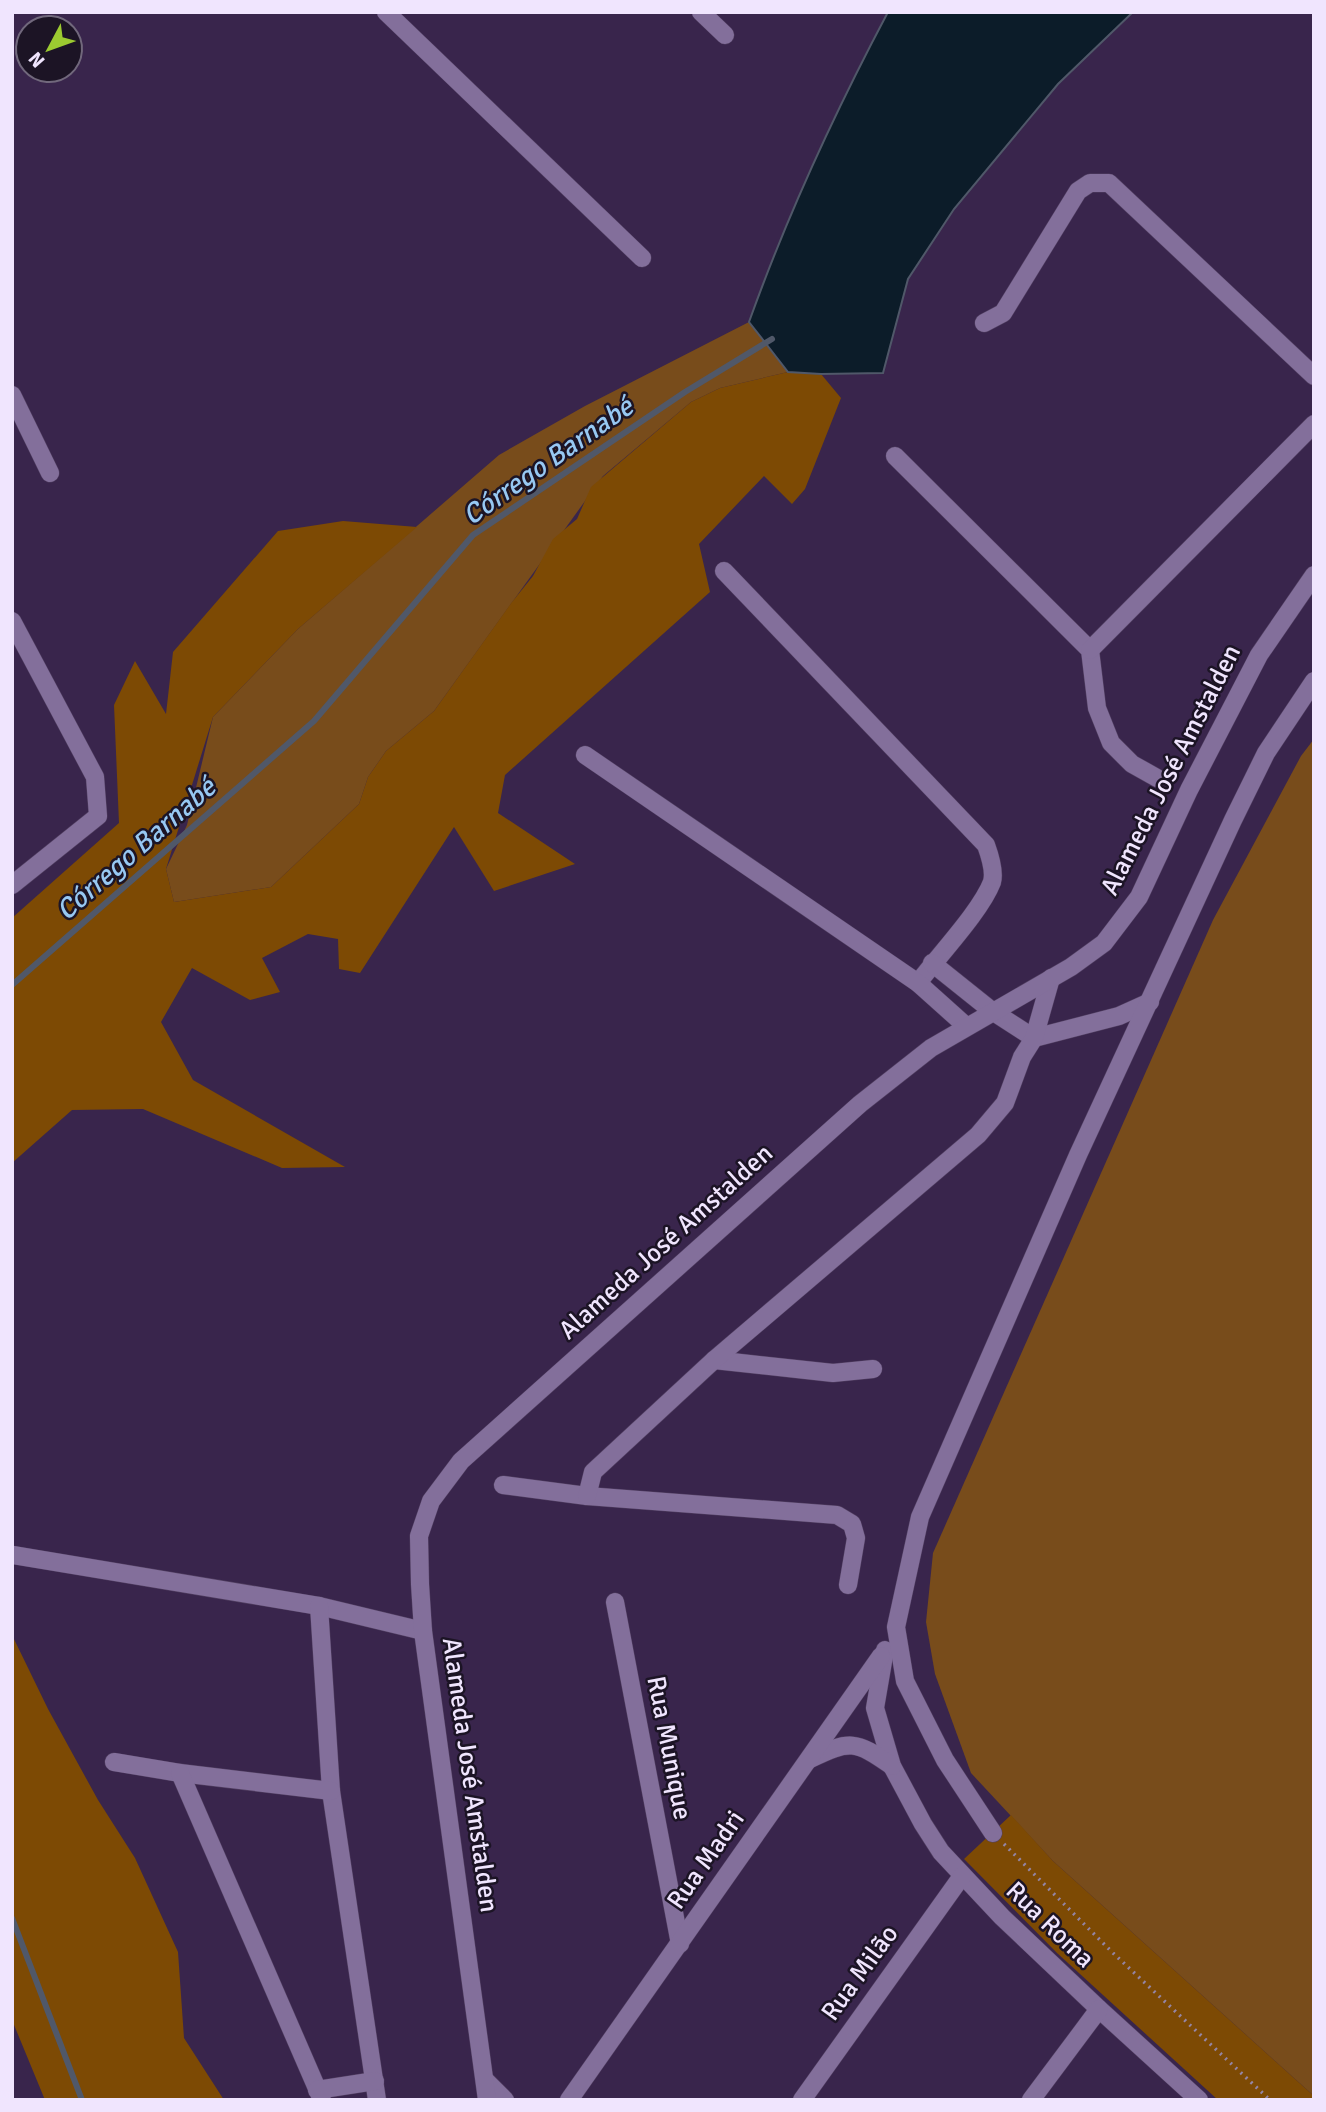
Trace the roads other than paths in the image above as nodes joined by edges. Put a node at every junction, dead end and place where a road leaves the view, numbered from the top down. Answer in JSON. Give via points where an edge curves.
{"nodes":[{"id":1,"x":386,"y":12,"type":"edge"},
{"id":2,"x":701,"y":12,"type":"edge"},
{"id":3,"x":725,"y":35,"type":"dead end"},
{"id":4,"x":642,"y":258,"type":"dead end"},
{"id":5,"x":984,"y":323,"type":"dead end"},
{"id":6,"x":1314,"y":376,"type":"edge"},
{"id":7,"x":12,"y":395,"type":"edge"},
{"id":8,"x":1314,"y":424,"type":"edge"},
{"id":9,"x":895,"y":456,"type":"dead end"},
{"id":10,"x":50,"y":473,"type":"dead end"},
{"id":11,"x":724,"y":571,"type":"dead end"},
{"id":12,"x":1314,"y":575,"type":"edge"},
{"id":13,"x":12,"y":621,"type":"edge"},
{"id":14,"x":1090,"y":650,"type":"junction"},
{"id":15,"x":1314,"y":681,"type":"edge"},
{"id":16,"x":585,"y":755,"type":"dead end"},
{"id":17,"x":1157,"y":778,"type":"dead end"},
{"id":18,"x":12,"y":885,"type":"edge"},
{"id":19,"x":932,"y":963,"type":"junction"},
{"id":20,"x":1051,"y":978,"type":"junction"},
{"id":21,"x":919,"y":983,"type":"junction"},
{"id":22,"x":1150,"y":1002,"type":"junction"},
{"id":23,"x":992,"y":1011,"type":"junction"},
{"id":24,"x":967,"y":1026,"type":"junction"},
{"id":25,"x":1034,"y":1038,"type":"junction"},
{"id":26,"x":714,"y":1360,"type":"junction"},
{"id":27,"x":873,"y":1369,"type":"dead end"},
{"id":28,"x":503,"y":1485,"type":"dead end"},
{"id":29,"x":587,"y":1496,"type":"junction"},
{"id":30,"x":13,"y":1555,"type":"edge"},
{"id":31,"x":848,"y":1585,"type":"dead end"},
{"id":32,"x":615,"y":1602,"type":"dead end"},
{"id":33,"x":319,"y":1606,"type":"junction"},
{"id":34,"x":897,"y":1627,"type":"junction"},
{"id":35,"x":424,"y":1631,"type":"junction"},
{"id":36,"x":885,"y":1650,"type":"junction"},
{"id":37,"x":809,"y":1760,"type":"junction"},
{"id":38,"x":114,"y":1762,"type":"dead end"},
{"id":39,"x":892,"y":1766,"type":"junction"},
{"id":40,"x":180,"y":1773,"type":"junction"},
{"id":41,"x":331,"y":1791,"type":"junction"},
{"id":42,"x":993,"y":1833,"type":"road end"},
{"id":43,"x":962,"y":1876,"type":"junction"},
{"id":44,"x":680,"y":1944,"type":"junction"},
{"id":45,"x":1098,"y":2009,"type":"junction"},
{"id":46,"x":485,"y":2080,"type":"junction"},
{"id":47,"x":375,"y":2081,"type":"junction"},
{"id":48,"x":319,"y":2095,"type":"edge"},
{"id":49,"x":377,"y":2100,"type":"edge"},
{"id":50,"x":487,"y":2100,"type":"edge"},
{"id":51,"x":505,"y":2100,"type":"edge"},
{"id":52,"x":569,"y":2100,"type":"edge"},
{"id":53,"x":802,"y":2100,"type":"edge"},
{"id":54,"x":1031,"y":2100,"type":"edge"},
{"id":55,"x":1199,"y":2100,"type":"edge"}],
"edges":[{"from":1,"to":4,"type":"street"},
{"from":2,"to":3,"type":"street"},
{"from":5,"to":6,"type":"street","via":[[1003,313],[1078,191],[1090,184],[1110,183]]},
{"from":7,"to":10,"type":"street"},
{"from":8,"to":14,"type":"street"},
{"from":9,"to":14,"type":"street"},
{"from":11,"to":19,"type":"street","via":[[986,845],[992,880],[974,912]]},
{"from":12,"to":20,"type":"street","name":"Alameda José Amstalden","via":[[1259,655],[1139,897],[1104,943]]},
{"from":13,"to":18,"type":"street","via":[[95,777],[98,816]]},
{"from":14,"to":17,"type":"street","via":[[1097,708],[1111,743],[1132,764]]},
{"from":15,"to":22,"type":"street","via":[[1266,753]]},
{"from":16,"to":21,"type":"street"},
{"from":19,"to":21,"type":"street"},
{"from":19,"to":23,"type":"street"},
{"from":20,"to":23,"type":"street","name":"Alameda José Amstalden"},
{"from":20,"to":25,"type":"street"},
{"from":21,"to":24,"type":"street"},
{"from":22,"to":25,"type":"street","via":[[1119,1016]]},
{"from":22,"to":34,"type":"street","via":[[920,1517]]},
{"from":23,"to":24,"type":"street","name":"Alameda José Amstalden"},
{"from":23,"to":25,"type":"street"},
{"from":24,"to":35,"type":"street","name":"Alameda José Amstalden","via":[[860,1104],[461,1461],[431,1501],[419,1536]]},
{"from":25,"to":26,"type":"street","via":[[1005,1103],[978,1136]]},
{"from":26,"to":27,"type":"street","via":[[833,1373]]},
{"from":26,"to":29,"type":"street","via":[[593,1472]]},
{"from":28,"to":29,"type":"street"},
{"from":29,"to":31,"type":"street","via":[[837,1514],[852,1524],[856,1538]]},
{"from":30,"to":33,"type":"street"},
{"from":32,"to":44,"type":"street","name":"Rua Munique"},
{"from":33,"to":35,"type":"street"},
{"from":33,"to":41,"type":"street"},
{"from":34,"to":36,"type":"street"},
{"from":34,"to":42,"type":"street","via":[[912,1698],[945,1760]]},
{"from":35,"to":46,"type":"street","name":"Alameda José Amstalden"},
{"from":36,"to":37,"type":"street","name":"Rua Madri"},
{"from":36,"to":39,"type":"street","name":"Rua Roma","via":[[875,1708]]},
{"from":37,"to":39,"type":"street","via":[[851,1744]]},
{"from":37,"to":44,"type":"street","name":"Rua Madri"},
{"from":38,"to":40,"type":"street"},
{"from":39,"to":43,"type":"street","name":"Rua Roma","via":[[922,1824]]},
{"from":40,"to":41,"type":"street"},
{"from":40,"to":48,"type":"street"},
{"from":41,"to":47,"type":"street"},
{"from":43,"to":45,"type":"street","name":"Rua Roma"},
{"from":43,"to":53,"type":"street","name":"Rua Milão"},
{"from":44,"to":52,"type":"street","name":"Rua Madri"},
{"from":45,"to":54,"type":"street"},
{"from":45,"to":55,"type":"street","name":"Rua Roma"},
{"from":46,"to":50,"type":"street","name":"Alameda José Amstalden"},
{"from":46,"to":51,"type":"street"},
{"from":47,"to":48,"type":"street"},
{"from":47,"to":49,"type":"street"}]}
